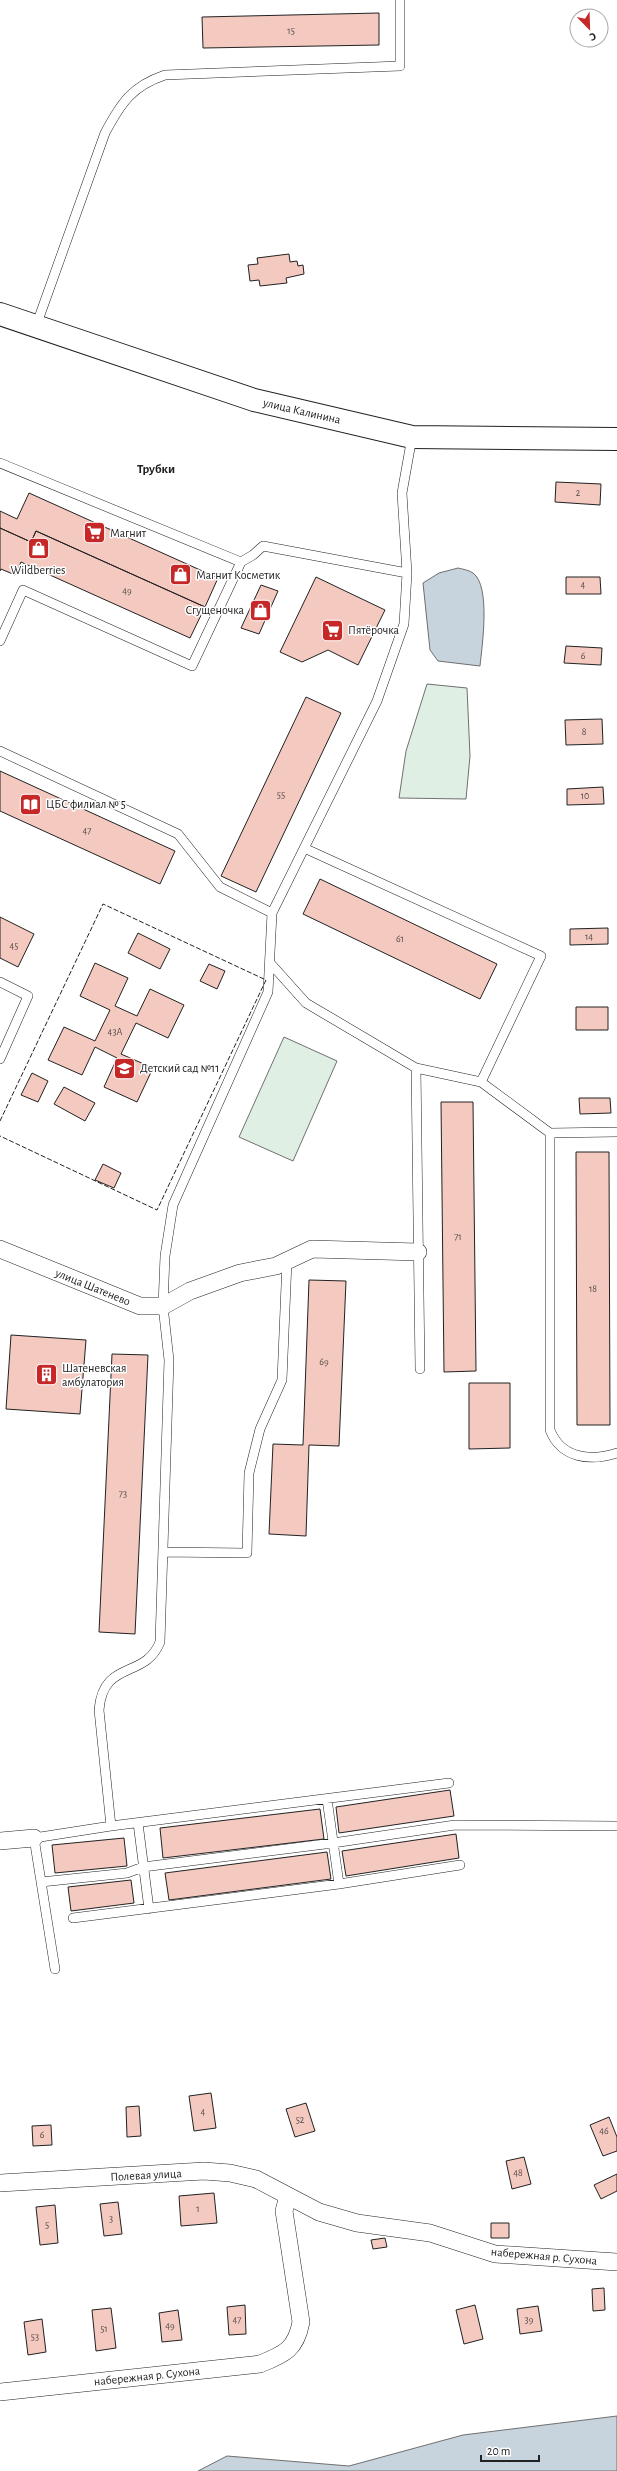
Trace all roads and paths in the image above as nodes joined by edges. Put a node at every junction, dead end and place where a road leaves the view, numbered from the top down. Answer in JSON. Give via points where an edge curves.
{"nodes":[{"id":1,"x":400,"y":0,"type":"edge"},
{"id":2,"x":0,"y":314,"type":"edge"},
{"id":3,"x":36,"y":326,"type":"junction"},
{"id":4,"x":412,"y":437,"type":"junction"},
{"id":5,"x":617,"y":439,"type":"edge"},
{"id":6,"x":0,"y":463,"type":"edge"},
{"id":7,"x":241,"y":562,"type":"junction"},
{"id":8,"x":406,"y":572,"type":"junction"},
{"id":9,"x":0,"y":641,"type":"edge"},
{"id":10,"x":0,"y":751,"type":"edge"},
{"id":11,"x":304,"y":848,"type":"junction"},
{"id":12,"x":272,"y":913,"type":"junction"},
{"id":13,"x":271,"y":964,"type":"junction"},
{"id":14,"x":0,"y":982,"type":"edge"},
{"id":15,"x":0,"y":1060,"type":"edge"},
{"id":16,"x":416,"y":1068,"type":"junction"},
{"id":17,"x":481,"y":1082,"type":"junction"},
{"id":18,"x":617,"y":1132,"type":"edge"},
{"id":19,"x":550,"y":1133,"type":"junction"},
{"id":20,"x":0,"y":1249,"type":"edge"},
{"id":21,"x":418,"y":1252,"type":"junction"},
{"id":22,"x":287,"y":1261,"type":"junction"},
{"id":23,"x":163,"y":1306,"type":"junction"},
{"id":24,"x":420,"y":1370,"type":"dead end"},
{"id":25,"x":617,"y":1453,"type":"edge"},
{"id":26,"x":163,"y":1552,"type":"junction"},
{"id":27,"x":449,"y":1783,"type":"dead end"},
{"id":28,"x":327,"y":1799,"type":"junction"},
{"id":29,"x":138,"y":1823,"type":"junction"},
{"id":30,"x":111,"y":1826,"type":"junction"},
{"id":31,"x":617,"y":1826,"type":"edge"},
{"id":32,"x":34,"y":1838,"type":"junction"},
{"id":33,"x":0,"y":1841,"type":"edge"},
{"id":34,"x":333,"y":1843,"type":"junction"},
{"id":35,"x":460,"y":1865,"type":"dead end"},
{"id":36,"x":143,"y":1867,"type":"junction"},
{"id":37,"x":41,"y":1882,"type":"junction"},
{"id":38,"x":339,"y":1884,"type":"junction"},
{"id":39,"x":149,"y":1909,"type":"junction"},
{"id":40,"x":73,"y":1918,"type":"dead end"},
{"id":41,"x":55,"y":1969,"type":"dead end"},
{"id":42,"x":0,"y":2183,"type":"edge"},
{"id":43,"x":288,"y":2196,"type":"junction"},
{"id":44,"x":617,"y":2262,"type":"edge"},
{"id":45,"x":0,"y":2392,"type":"edge"}],
"edges":[{"from":1,"to":3,"type":"lane","via":[[400,66],[165,74],[147,81],[131,93],[116,111],[105,133]]},
{"from":2,"to":3,"type":"main road","name":"улица Калинина"},
{"from":3,"to":4,"type":"main road","name":"улица Калинина","via":[[254,400]]},
{"from":4,"to":5,"type":"main road","name":"улица Калинина"},
{"from":4,"to":8,"type":"lane","via":[[402,493]]},
{"from":6,"to":7,"type":"lane"},
{"from":7,"to":8,"type":"lane","via":[[263,546]]},
{"from":7,"to":9,"type":"lane","via":[[192,666],[23,590]]},
{"from":8,"to":11,"type":"lane","via":[[404,624],[377,701]]},
{"from":10,"to":12,"type":"lane","via":[[178,834],[220,887]]},
{"from":11,"to":12,"type":"lane"},
{"from":11,"to":17,"type":"lane","via":[[541,956]]},
{"from":12,"to":13,"type":"lane"},
{"from":13,"to":16,"type":"lane","via":[[306,1003]]},
{"from":13,"to":23,"type":"lane","via":[[268,992],[173,1205],[165,1256]]},
{"from":14,"to":15,"type":"lane","via":[[28,996]]},
{"from":16,"to":17,"type":"lane"},
{"from":16,"to":21,"type":"lane"},
{"from":17,"to":19,"type":"lane"},
{"from":18,"to":19,"type":"lane"},
{"from":19,"to":25,"type":"lane","via":[[550,1430],[558,1445],[574,1456]]},
{"from":20,"to":23,"type":"street","name":"улица Шатенево","via":[[140,1306]]},
{"from":21,"to":22,"type":"street","name":"улица Шатенево","via":[[312,1249]]},
{"from":21,"to":24,"type":"lane"},
{"from":22,"to":23,"type":"street","name":"улица Шатенево","via":[[270,1268],[240,1273],[190,1291]]},
{"from":22,"to":26,"type":"lane","via":[[282,1380],[260,1429],[249,1473],[247,1553]]},
{"from":23,"to":26,"type":"lane","via":[[169,1360]]},
{"from":26,"to":30,"type":"lane","via":[[160,1642],[155,1654],[146,1662],[113,1678],[104,1688],[100,1699]]},
{"from":27,"to":28,"type":"lane"},
{"from":28,"to":29,"type":"lane"},
{"from":28,"to":34,"type":"lane"},
{"from":29,"to":30,"type":"lane"},
{"from":29,"to":36,"type":"lane"},
{"from":30,"to":32,"type":"lane"},
{"from":31,"to":34,"type":"lane","via":[[455,1825]]},
{"from":32,"to":33,"type":"street"},
{"from":32,"to":37,"type":"lane"},
{"from":34,"to":36,"type":"lane"},
{"from":34,"to":38,"type":"lane"},
{"from":35,"to":38,"type":"lane"},
{"from":36,"to":37,"type":"lane","via":[[127,1873]]},
{"from":36,"to":39,"type":"lane"},
{"from":37,"to":41,"type":"lane"},
{"from":38,"to":39,"type":"lane"},
{"from":39,"to":40,"type":"lane"},
{"from":42,"to":43,"type":"street","name":"Полевая улица","via":[[204,2171],[256,2179]]},
{"from":43,"to":44,"type":"street","name":"набережная р. Сухона","via":[[319,2212],[357,2223],[430,2232],[495,2254]]},
{"from":43,"to":45,"type":"street","name":"набережная р. Сухона","via":[[284,2211],[302,2322],[298,2338],[290,2349],[260,2364]]}]}
